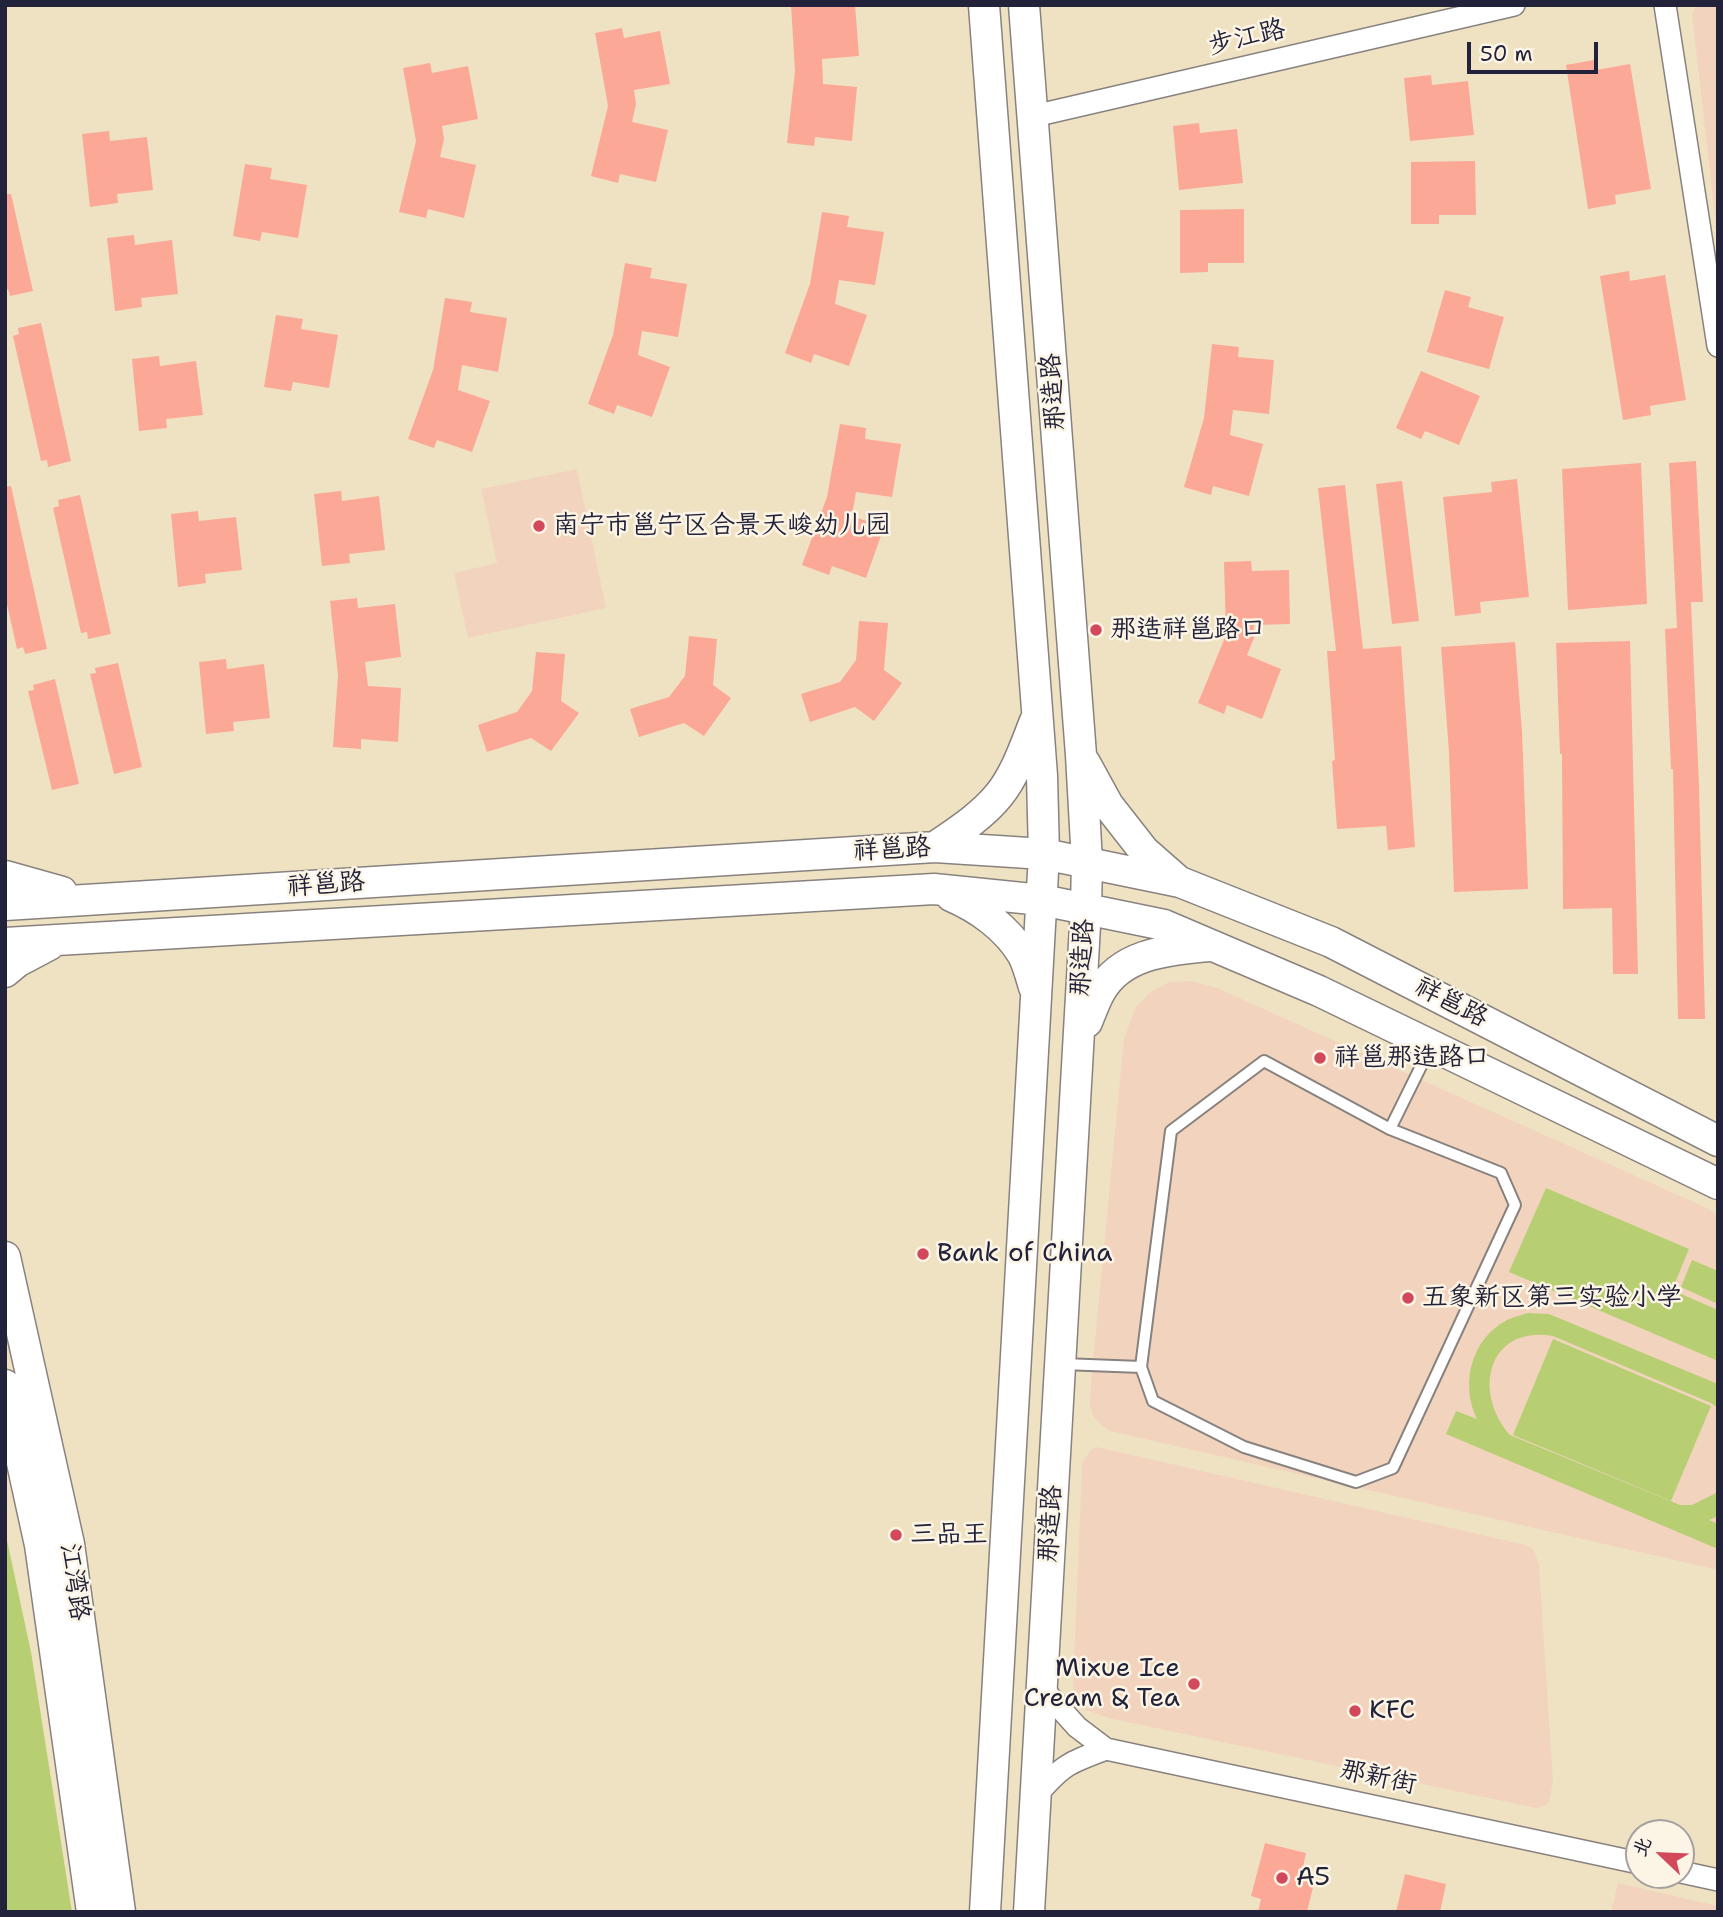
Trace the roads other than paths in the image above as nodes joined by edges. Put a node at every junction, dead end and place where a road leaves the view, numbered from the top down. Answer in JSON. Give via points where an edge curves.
{"nodes":[{"id":1,"x":984,"y":5,"type":"edge"},
{"id":2,"x":1024,"y":5,"type":"edge"},
{"id":3,"x":1514,"y":5,"type":"edge"},
{"id":4,"x":1665,"y":5,"type":"edge"},
{"id":5,"x":1034,"y":116,"type":"junction"},
{"id":6,"x":1718,"y":346,"type":"edge"},
{"id":7,"x":1037,"y":715,"type":"junction"},
{"id":8,"x":1081,"y":755,"type":"junction"},
{"id":9,"x":935,"y":847,"type":"junction"},
{"id":10,"x":1044,"y":854,"type":"junction"},
{"id":11,"x":1087,"y":862,"type":"junction"},
{"id":12,"x":5,"y":876,"type":"edge"},
{"id":13,"x":1180,"y":882,"type":"junction"},
{"id":14,"x":934,"y":889,"type":"junction"},
{"id":15,"x":89,"y":900,"type":"junction"},
{"id":16,"x":1042,"y":900,"type":"junction"},
{"id":17,"x":5,"y":905,"type":"edge"},
{"id":18,"x":1086,"y":908,"type":"junction"},
{"id":19,"x":57,"y":940,"type":"junction"},
{"id":20,"x":5,"y":943,"type":"edge"},
{"id":21,"x":1216,"y":946,"type":"junction"},
{"id":22,"x":5,"y":972,"type":"edge"},
{"id":23,"x":1037,"y":994,"type":"junction"},
{"id":24,"x":1078,"y":1041,"type":"junction"},
{"id":25,"x":1431,"y":1045,"type":"junction"},
{"id":26,"x":1391,"y":1129,"type":"junction"},
{"id":27,"x":1718,"y":1141,"type":"edge"},
{"id":28,"x":1718,"y":1184,"type":"edge"},
{"id":29,"x":5,"y":1257,"type":"edge"},
{"id":30,"x":1060,"y":1364,"type":"junction"},
{"id":31,"x":1141,"y":1367,"type":"junction"},
{"id":32,"x":5,"y":1385,"type":"edge"},
{"id":33,"x":1041,"y":1687,"type":"junction"},
{"id":34,"x":1106,"y":1749,"type":"junction"},
{"id":35,"x":1035,"y":1797,"type":"junction"},
{"id":36,"x":1625,"y":1860,"type":"edge"},
{"id":37,"x":1695,"y":1875,"type":"edge"},
{"id":38,"x":1718,"y":1880,"type":"edge"},
{"id":39,"x":92,"y":1912,"type":"edge"},
{"id":40,"x":120,"y":1912,"type":"edge"},
{"id":41,"x":985,"y":1912,"type":"edge"},
{"id":42,"x":1029,"y":1912,"type":"edge"}],
"edges":[{"from":1,"to":7,"type":"street","name":"那造路"},
{"from":2,"to":5,"type":"street","name":"那造路"},
{"from":3,"to":5,"type":"street","name":"步江路"},
{"from":4,"to":6,"type":"street"},
{"from":5,"to":8,"type":"street","name":"那造路"},
{"from":7,"to":9,"type":"street","via":[[1021,757],[999,795]]},
{"from":7,"to":10,"type":"street","name":"那造路"},
{"from":8,"to":11,"type":"street","name":"那造路"},
{"from":8,"to":13,"type":"street","via":[[1108,805],[1144,850]]},
{"from":9,"to":10,"type":"street","name":"祥邕路"},
{"from":9,"to":15,"type":"street","name":"祥邕路"},
{"from":10,"to":11,"type":"street","name":"祥邕路"},
{"from":10,"to":16,"type":"street","name":"那造路"},
{"from":11,"to":13,"type":"street","name":"祥邕路"},
{"from":11,"to":18,"type":"street","name":"那造路"},
{"from":12,"to":15,"type":"street"},
{"from":13,"to":27,"type":"street","name":"祥邕路","via":[[1331,942]]},
{"from":14,"to":16,"type":"street","name":"祥邕路"},
{"from":14,"to":19,"type":"street","name":"祥邕路"},
{"from":14,"to":23,"type":"street","via":[[972,904],[1000,927],[1023,955]]},
{"from":15,"to":17,"type":"street","name":"祥邕路"},
{"from":16,"to":18,"type":"street","name":"祥邕路"},
{"from":16,"to":23,"type":"street","name":"那造路"},
{"from":18,"to":21,"type":"street","name":"祥邕路","via":[[1164,925]]},
{"from":18,"to":24,"type":"street","name":"那造路"},
{"from":19,"to":20,"type":"street","name":"祥邕路"},
{"from":19,"to":22,"type":"street"},
{"from":21,"to":24,"type":"street","via":[[1168,950],[1128,962],[1101,989]]},
{"from":21,"to":25,"type":"street","name":"祥邕路"},
{"from":23,"to":41,"type":"street","name":"那造路"},
{"from":24,"to":30,"type":"street","name":"那造路"},
{"from":25,"to":26,"type":"lane"},
{"from":25,"to":28,"type":"street","name":"祥邕路"},
{"from":26,"to":31,"type":"lane","via":[[1264,1060],[1171,1131]]},
{"from":26,"to":31,"type":"lane","via":[[1501,1174],[1515,1205],[1393,1468],[1356,1482],[1244,1447],[1153,1401]]},
{"from":29,"to":40,"type":"street","name":"江湾路","via":[[69,1544]]},
{"from":30,"to":31,"type":"lane"},
{"from":30,"to":33,"type":"street","name":"那造路"},
{"from":32,"to":39,"type":"street","name":"江湾路","via":[[40,1545]]},
{"from":33,"to":34,"type":"street","via":[[1077,1727]]},
{"from":33,"to":35,"type":"street","name":"那造路"},
{"from":34,"to":35,"type":"street","via":[[1069,1762]]},
{"from":34,"to":36,"type":"street","name":"那新街"},
{"from":35,"to":42,"type":"street","name":"那造路"},
{"from":37,"to":38,"type":"street"}]}
